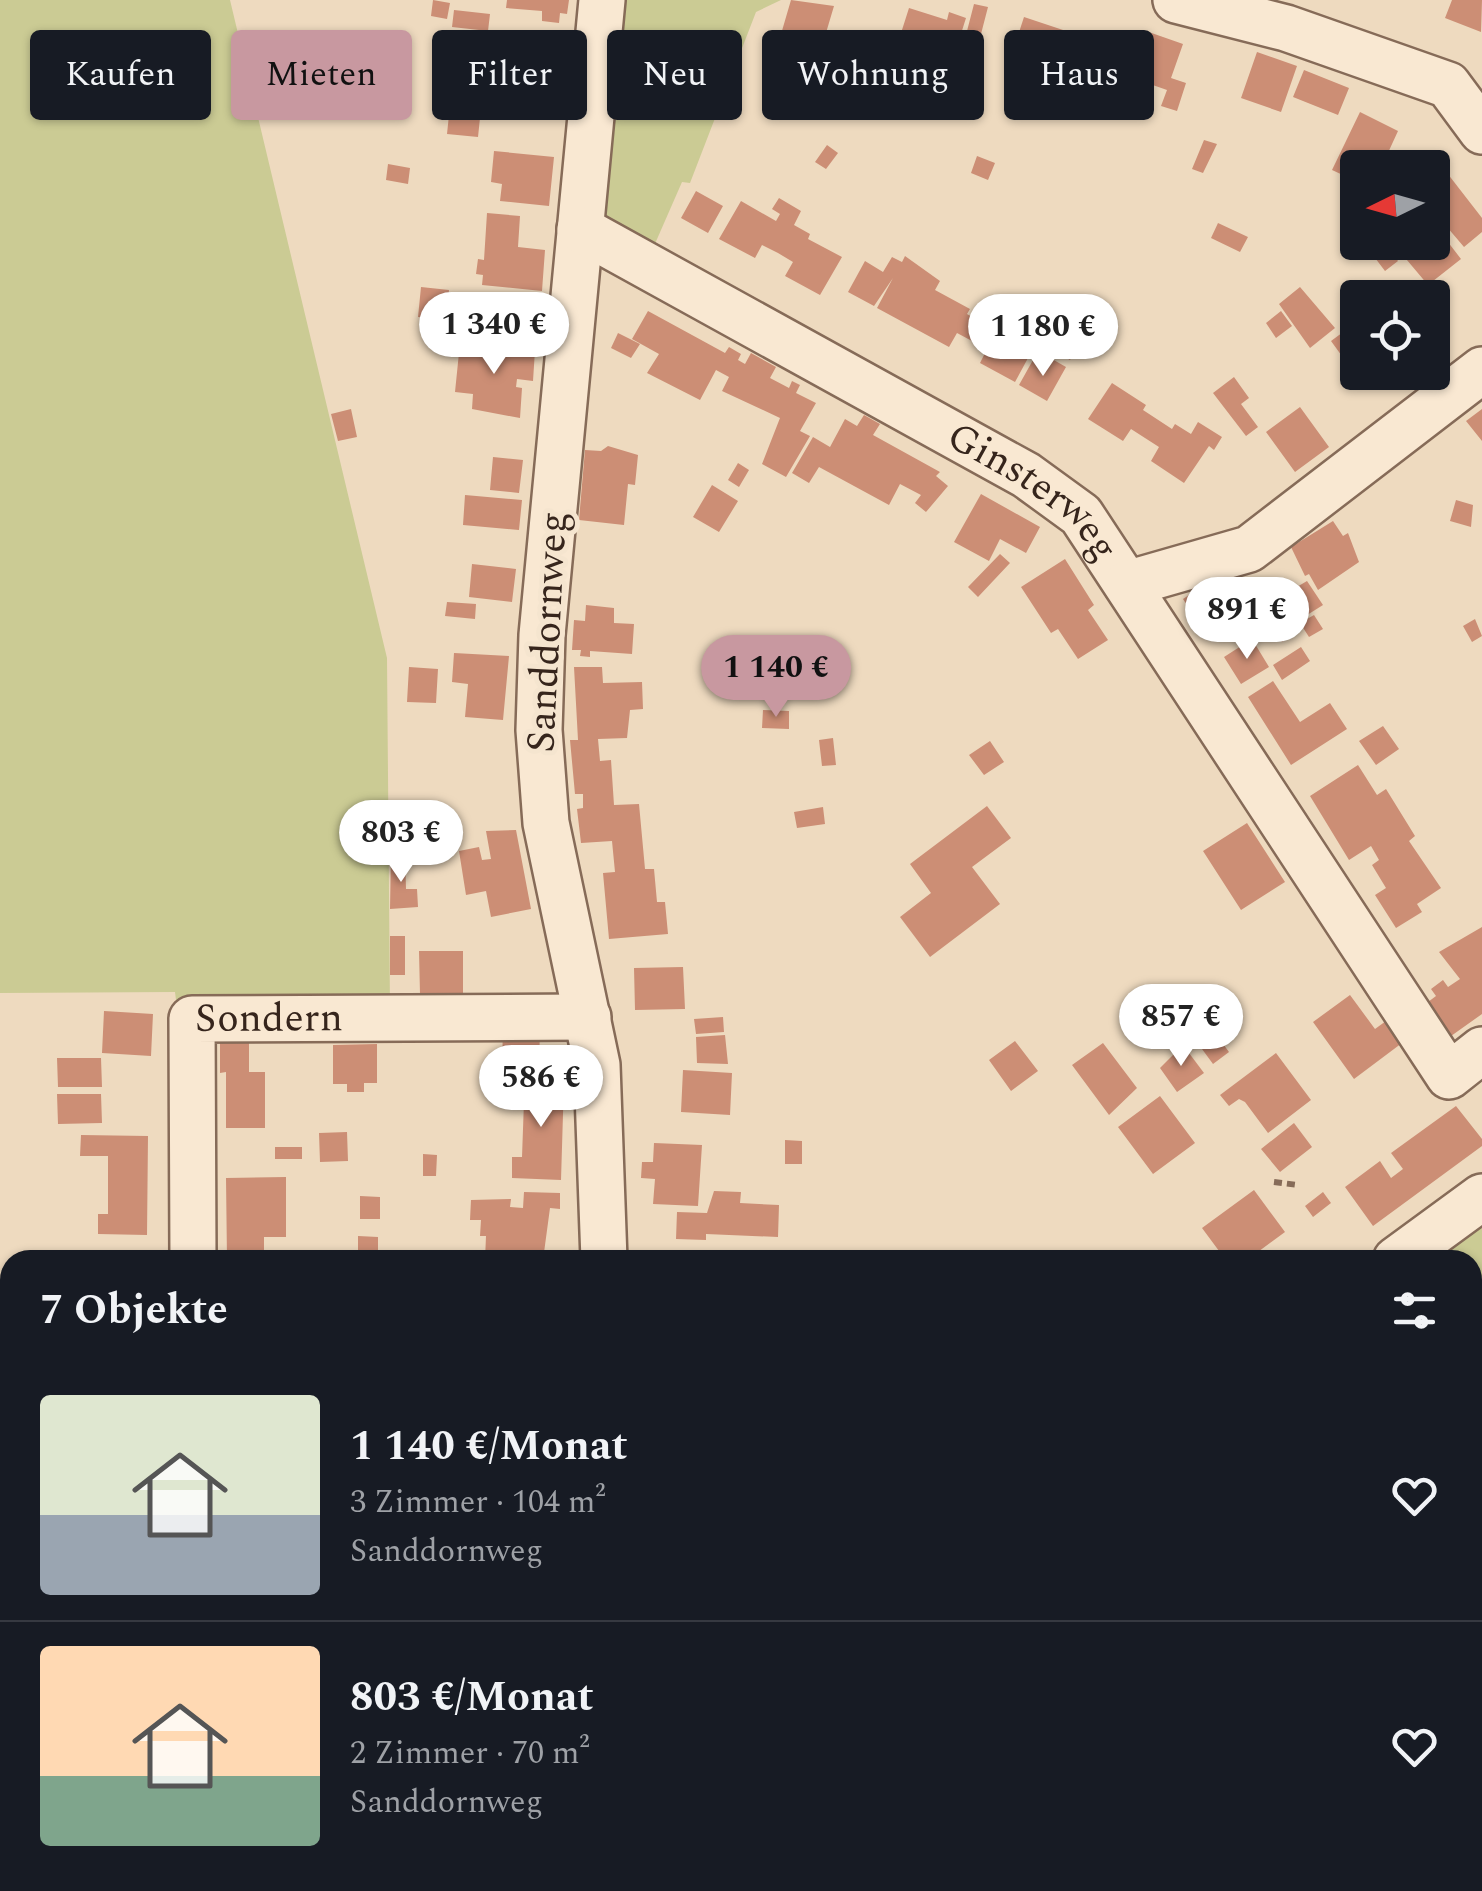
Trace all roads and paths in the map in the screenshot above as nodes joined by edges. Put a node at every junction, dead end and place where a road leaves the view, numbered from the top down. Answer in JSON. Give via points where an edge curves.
{"nodes":[{"id":1,"x":602,"y":0,"type":"edge"},
{"id":2,"x":1176,"y":0,"type":"edge"},
{"id":3,"x":1482,"y":131,"type":"edge"},
{"id":4,"x":580,"y":229,"type":"junction"},
{"id":5,"x":1482,"y":370,"type":"edge"},
{"id":6,"x":1126,"y":584,"type":"junction"},
{"id":7,"x":588,"y":1017,"type":"junction"},
{"id":8,"x":1482,"y":1050,"type":"edge"},
{"id":9,"x":1274,"y":1182,"type":"dead end"},
{"id":10,"x":1298,"y":1185,"type":"dead end"},
{"id":11,"x":1482,"y":1196,"type":"edge"},
{"id":12,"x":193,"y":1250,"type":"edge"},
{"id":13,"x":604,"y":1250,"type":"edge"},
{"id":14,"x":1409,"y":1250,"type":"edge"}],
"edges":[{"from":1,"to":4,"type":"street","name":"Sanddornweg"},
{"from":2,"to":3,"type":"street","via":[[1286,28],[1448,85]]},
{"from":4,"to":6,"type":"street","name":"Ginsterweg","via":[[1026,475],[1081,515]]},
{"from":4,"to":7,"type":"street","name":"Sanddornweg","via":[[538,730],[546,823]]},
{"from":5,"to":6,"type":"street","via":[[1249,549]]},
{"from":6,"to":8,"type":"street","name":"Ginsterweg","via":[[1449,1076]]},
{"from":7,"to":12,"type":"street","name":"Sondern","via":[[192,1019]]},
{"from":7,"to":13,"type":"street","name":"Sanddornweg","via":[[597,1066]]},
{"from":9,"to":10,"type":"path"},
{"from":11,"to":14,"type":"street"}]}
